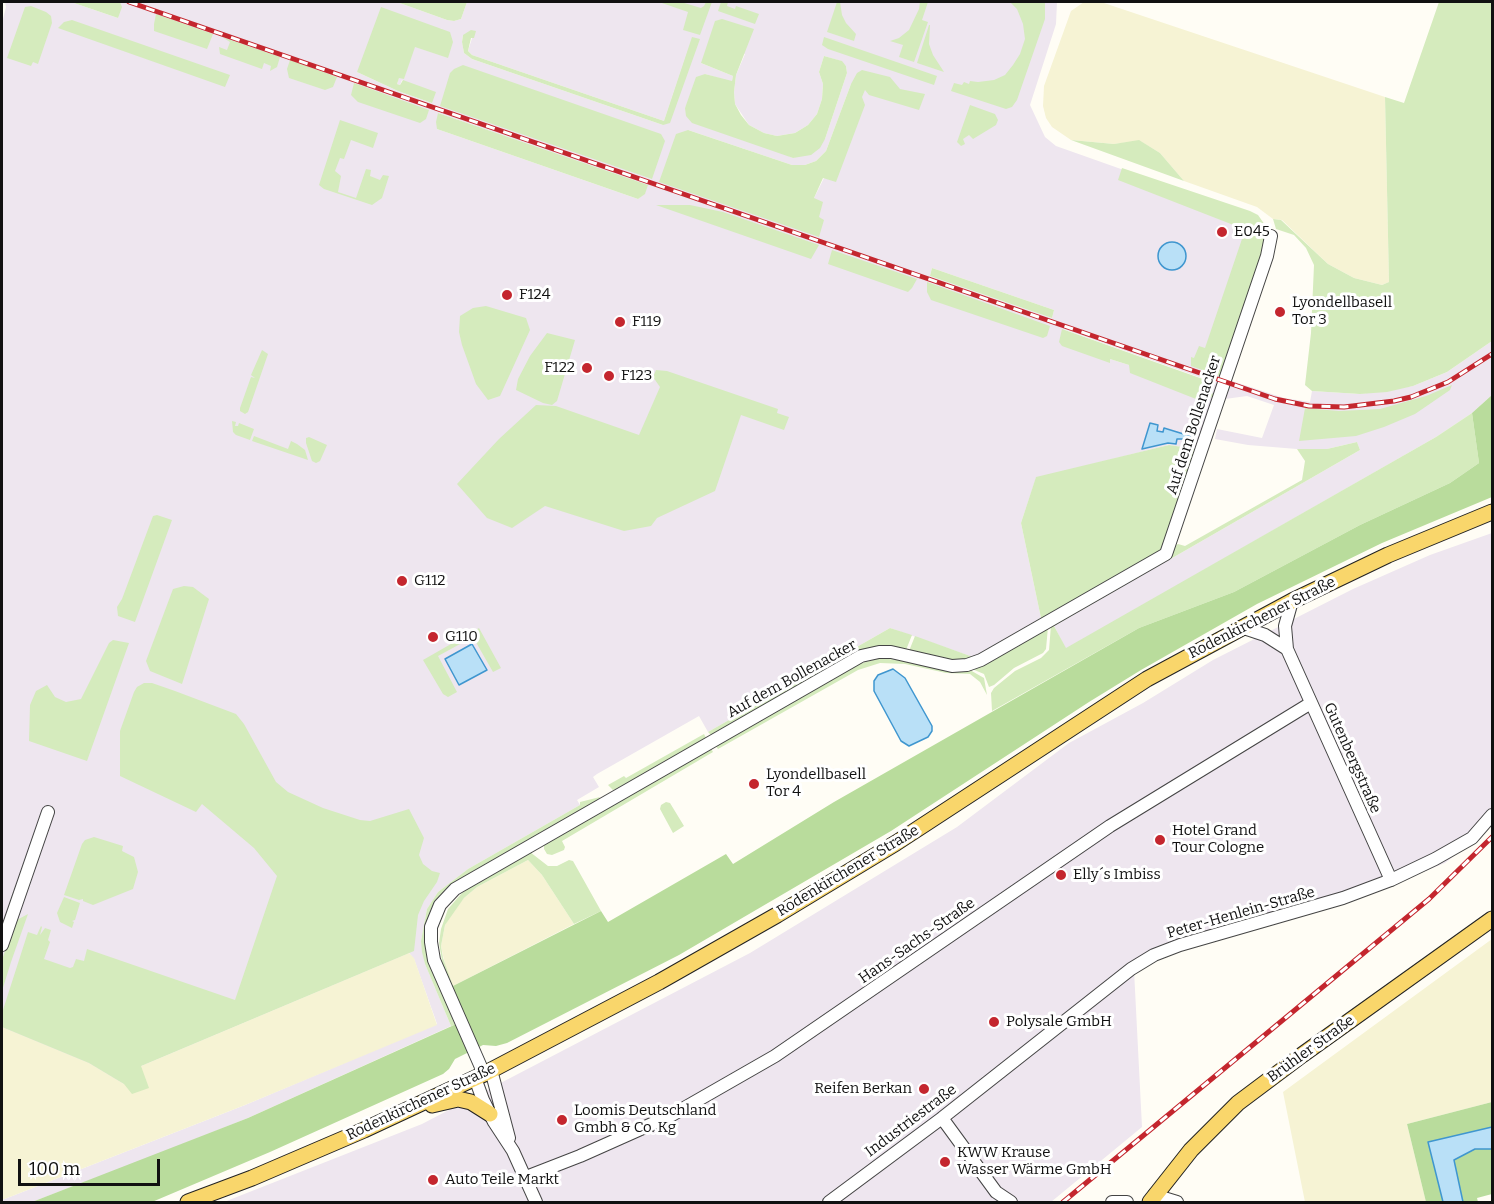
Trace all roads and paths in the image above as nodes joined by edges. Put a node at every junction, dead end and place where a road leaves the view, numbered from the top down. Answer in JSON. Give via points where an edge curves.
{"nodes":[{"id":1,"x":1271,"y":236,"type":"dead end"},
{"id":2,"x":1492,"y":512,"type":"edge"},
{"id":3,"x":1292,"y":601,"type":"junction"},
{"id":4,"x":1241,"y":627,"type":"junction"},
{"id":5,"x":1287,"y":650,"type":"junction"},
{"id":6,"x":1311,"y":703,"type":"junction"},
{"id":7,"x":48,"y":812,"type":"dead end"},
{"id":8,"x":1492,"y":815,"type":"edge"},
{"id":9,"x":1391,"y":880,"type":"junction"},
{"id":10,"x":1492,"y":919,"type":"edge"},
{"id":11,"x":2,"y":945,"type":"edge"},
{"id":12,"x":1011,"y":1063,"type":"joint"},
{"id":13,"x":483,"y":1074,"type":"junction"},
{"id":14,"x":400,"y":1113,"type":"junction"},
{"id":15,"x":490,"y":1114,"type":"junction"},
{"id":16,"x":942,"y":1118,"type":"junction"},
{"id":17,"x":513,"y":1151,"type":"junction"},
{"id":18,"x":526,"y":1177,"type":"junction"},
{"id":19,"x":1152,"y":1199,"type":"edge"},
{"id":20,"x":188,"y":1203,"type":"edge"},
{"id":21,"x":536,"y":1203,"type":"edge"},
{"id":22,"x":829,"y":1203,"type":"edge"},
{"id":23,"x":1011,"y":1203,"type":"edge"},
{"id":24,"x":1112,"y":1203,"type":"edge"},
{"id":25,"x":1127,"y":1203,"type":"edge"},
{"id":26,"x":1177,"y":1203,"type":"edge"}],
"edges":[{"from":1,"to":13,"type":"street","name":"Auf dem Bollenacker","via":[[1166,554],[967,665],[944,665],[891,652],[861,656],[456,889],[440,905],[431,927],[434,960]]},
{"from":2,"to":3,"type":"main road","name":"Rodenkirchener Straße"},
{"from":3,"to":4,"type":"main road","name":"Rodenkirchener Straße"},
{"from":3,"to":5,"type":"street","via":[[1285,626]]},
{"from":4,"to":5,"type":"street","via":[[1265,635]]},
{"from":4,"to":13,"type":"main road","name":"Rodenkirchener Straße","via":[[1147,679],[896,843],[777,915]]},
{"from":5,"to":6,"type":"street","name":"Gutenbergstraße"},
{"from":6,"to":9,"type":"street","name":"Gutenbergstraße"},
{"from":6,"to":18,"type":"street","name":"Hans-Sachs-Straße","via":[[1110,826],[775,1056],[672,1115]]},
{"from":7,"to":11,"type":"street"},
{"from":8,"to":9,"type":"street","name":"Peter-Henlein-Straße","via":[[1473,838]]},
{"from":9,"to":12,"type":"street","name":"Peter-Henlein-Straße","via":[[1154,955]]},
{"from":10,"to":19,"type":"main road","name":"Brühler Straße","via":[[1238,1103],[1191,1150]]},
{"from":12,"to":16,"type":"street","name":"Industriestraße"},
{"from":13,"to":14,"type":"main road","name":"Rodenkirchener Straße"},
{"from":13,"to":15,"type":"street"},
{"from":13,"to":17,"type":"street"},
{"from":14,"to":15,"type":"main road","via":[[458,1099]]},
{"from":14,"to":20,"type":"main road","name":"Rodenkirchener Straße"},
{"from":15,"to":17,"type":"street"},
{"from":16,"to":22,"type":"street","name":"Industriestraße"},
{"from":16,"to":23,"type":"street","via":[[996,1192]]},
{"from":17,"to":18,"type":"street"},
{"from":18,"to":21,"type":"street"},
{"from":19,"to":26,"type":"street"},
{"from":24,"to":25,"type":"street"}]}
